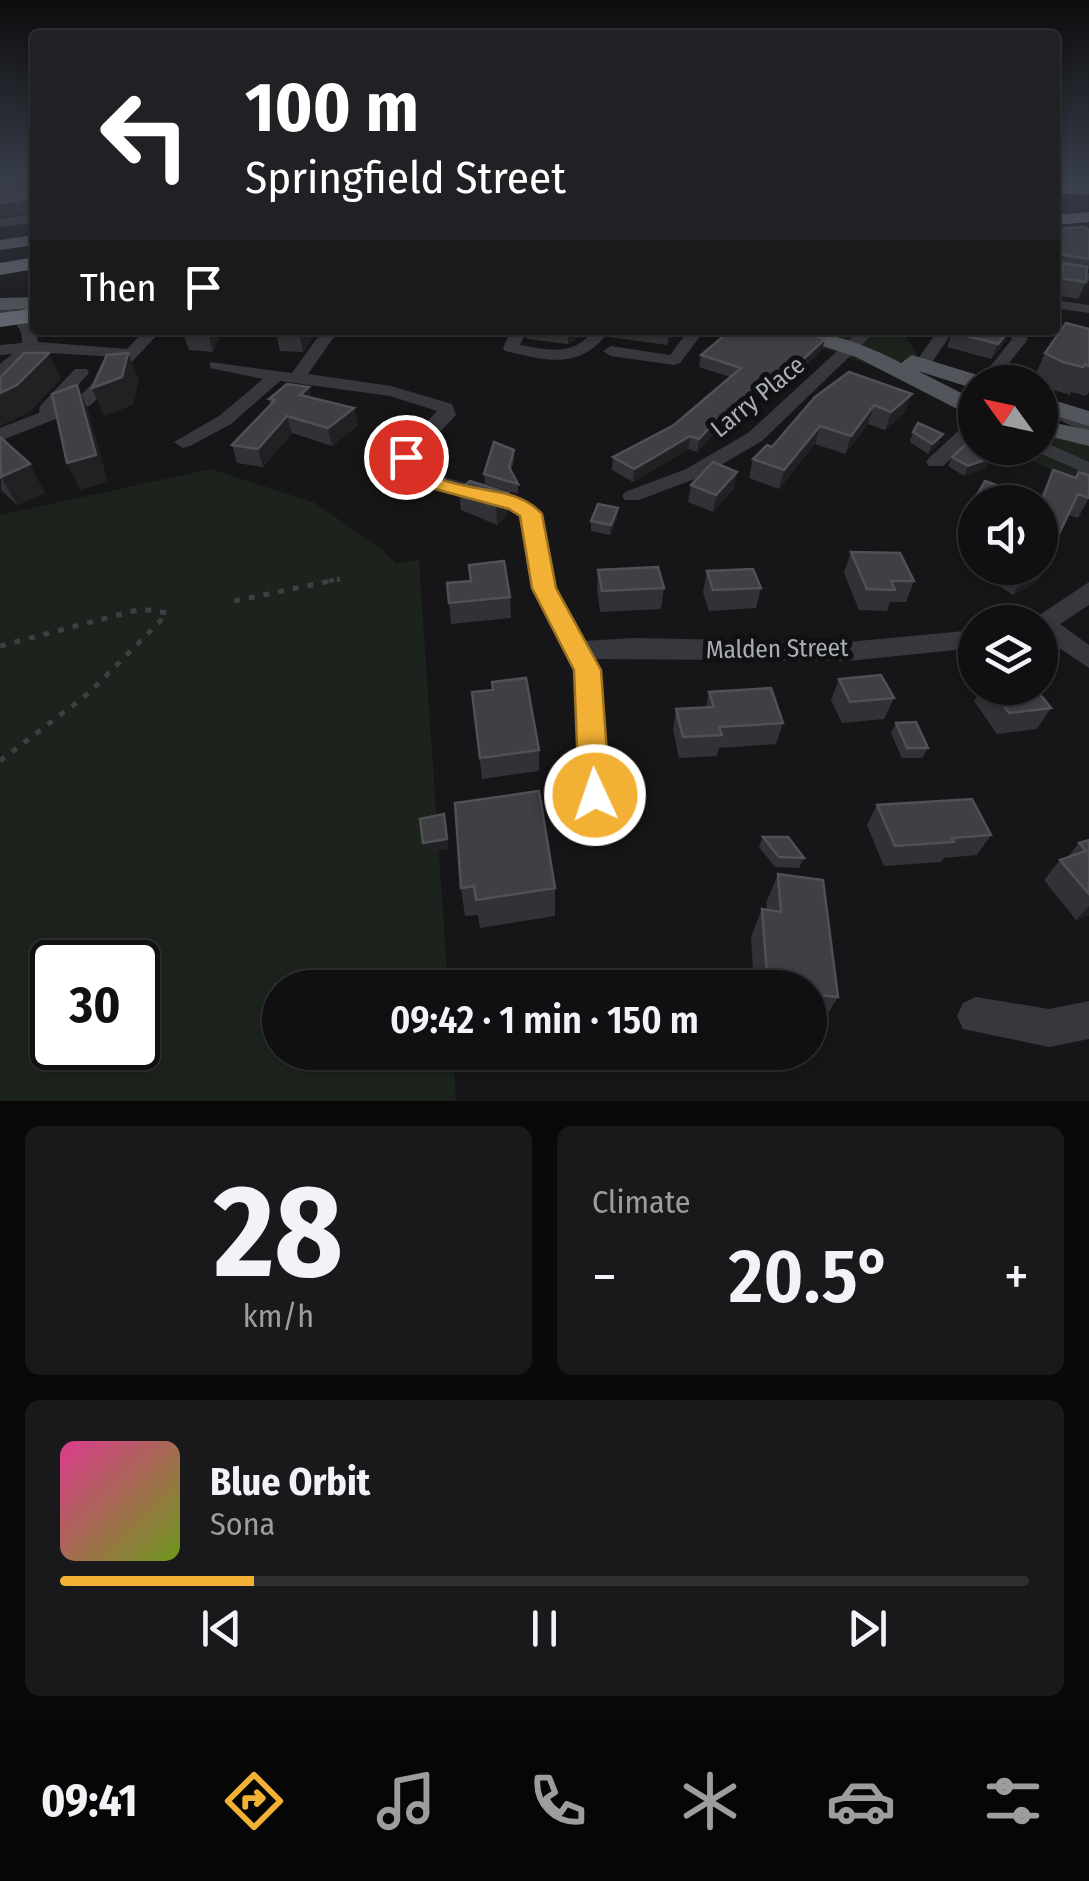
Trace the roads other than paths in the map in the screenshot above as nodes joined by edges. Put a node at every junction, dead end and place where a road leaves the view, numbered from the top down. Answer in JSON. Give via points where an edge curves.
{"nodes":[{"id":1,"x":0,"y":246,"type":"edge"},
{"id":2,"x":30,"y":253,"type":"edge"},
{"id":3,"x":30,"y":256,"type":"edge"},
{"id":4,"x":0,"y":266,"type":"edge"},
{"id":5,"x":1060,"y":272,"type":"edge"},
{"id":6,"x":1089,"y":277,"type":"edge"},
{"id":7,"x":1060,"y":305,"type":"edge"},
{"id":8,"x":1089,"y":309,"type":"edge"},
{"id":9,"x":31,"y":335,"type":"edge"},
{"id":10,"x":43,"y":335,"type":"edge"},
{"id":11,"x":149,"y":335,"type":"edge"},
{"id":12,"x":326,"y":335,"type":"edge"},
{"id":13,"x":518,"y":335,"type":"edge"},
{"id":14,"x":599,"y":335,"type":"edge"},
{"id":15,"x":692,"y":335,"type":"edge"},
{"id":16,"x":823,"y":335,"type":"edge"},
{"id":17,"x":833,"y":335,"type":"edge"},
{"id":18,"x":944,"y":335,"type":"edge"},
{"id":19,"x":1016,"y":335,"type":"edge"},
{"id":20,"x":860,"y":341,"type":"edge"},
{"id":21,"x":30,"y":346,"type":"junction"},
{"id":22,"x":0,"y":350,"type":"edge"},
{"id":23,"x":611,"y":351,"type":"dead end"},
{"id":24,"x":132,"y":354,"type":"junction"},
{"id":25,"x":216,"y":365,"type":"dead end"},
{"id":26,"x":1000,"y":365,"type":"edge"},
{"id":27,"x":0,"y":374,"type":"edge"},
{"id":28,"x":80,"y":374,"type":"dead end"},
{"id":29,"x":925,"y":375,"type":"junction"},
{"id":30,"x":286,"y":378,"type":"junction"},
{"id":31,"x":958,"y":385,"type":"edge"},
{"id":32,"x":1058,"y":410,"type":"edge"},
{"id":33,"x":1058,"y":413,"type":"edge"},
{"id":34,"x":46,"y":418,"type":"junction"},
{"id":35,"x":1089,"y":419,"type":"edge"},
{"id":36,"x":1089,"y":428,"type":"edge"},
{"id":37,"x":1058,"y":431,"type":"edge"},
{"id":38,"x":0,"y":434,"type":"edge"},
{"id":39,"x":1089,"y":438,"type":"edge"},
{"id":40,"x":184,"y":442,"type":"dead end"},
{"id":41,"x":958,"y":442,"type":"edge"},
{"id":42,"x":1058,"y":454,"type":"edge"},
{"id":43,"x":936,"y":462,"type":"dead end"},
{"id":44,"x":1089,"y":469,"type":"edge"},
{"id":45,"x":632,"y":496,"type":"dead end"},
{"id":46,"x":1089,"y":590,"type":"edge"},
{"id":47,"x":1058,"y":614,"type":"edge"},
{"id":48,"x":1058,"y":636,"type":"edge"},
{"id":49,"x":958,"y":641,"type":"edge"},
{"id":50,"x":579,"y":651,"type":"junction"},
{"id":51,"x":1089,"y":658,"type":"edge"},
{"id":52,"x":595,"y":795,"type":"dead end"},
{"id":53,"x":976,"y":1016,"type":"dead end"},
{"id":54,"x":1089,"y":1020,"type":"edge"}],
"edges":[{"from":1,"to":2,"type":"highway"},
{"from":3,"to":4,"type":"highway"},
{"from":5,"to":6,"type":"street"},
{"from":7,"to":8,"type":"street"},
{"from":9,"to":21,"type":"street"},
{"from":10,"to":21,"type":"street"},
{"from":11,"to":24,"type":"street"},
{"from":12,"to":30,"type":"street"},
{"from":13,"to":14,"type":"street","via":[[511,348],[576,357]]},
{"from":15,"to":23,"type":"street","via":[[674,360]]},
{"from":16,"to":20,"type":"main road"},
{"from":17,"to":20,"type":"main road"},
{"from":18,"to":29,"type":"street"},
{"from":19,"to":26,"type":"street","via":[[1020,340]]},
{"from":20,"to":29,"type":"main road"},
{"from":20,"to":45,"type":"street","name":"Larry Place","via":[[755,437],[693,473]]},
{"from":21,"to":22,"type":"street"},
{"from":21,"to":24,"type":"street"},
{"from":21,"to":27,"type":"street"},
{"from":24,"to":34,"type":"street","via":[[86,401]]},
{"from":25,"to":30,"type":"street"},
{"from":28,"to":34,"type":"street","via":[[47,408]]},
{"from":29,"to":31,"type":"main road"},
{"from":30,"to":40,"type":"street"},
{"from":30,"to":50,"type":"street","via":[[446,408],[406,464],[448,489],[528,510],[544,588]]},
{"from":32,"to":35,"type":"main road"},
{"from":33,"to":36,"type":"street"},
{"from":34,"to":38,"type":"street"},
{"from":37,"to":39,"type":"main road"},
{"from":41,"to":43,"type":"street"},
{"from":42,"to":44,"type":"street"},
{"from":46,"to":47,"type":"street"},
{"from":48,"to":51,"type":"street"},
{"from":49,"to":50,"type":"street","name":"Malden Street"},
{"from":50,"to":52,"type":"street","via":[[588,670]]},
{"from":53,"to":54,"type":"street","via":[[1049,1028]]}]}
